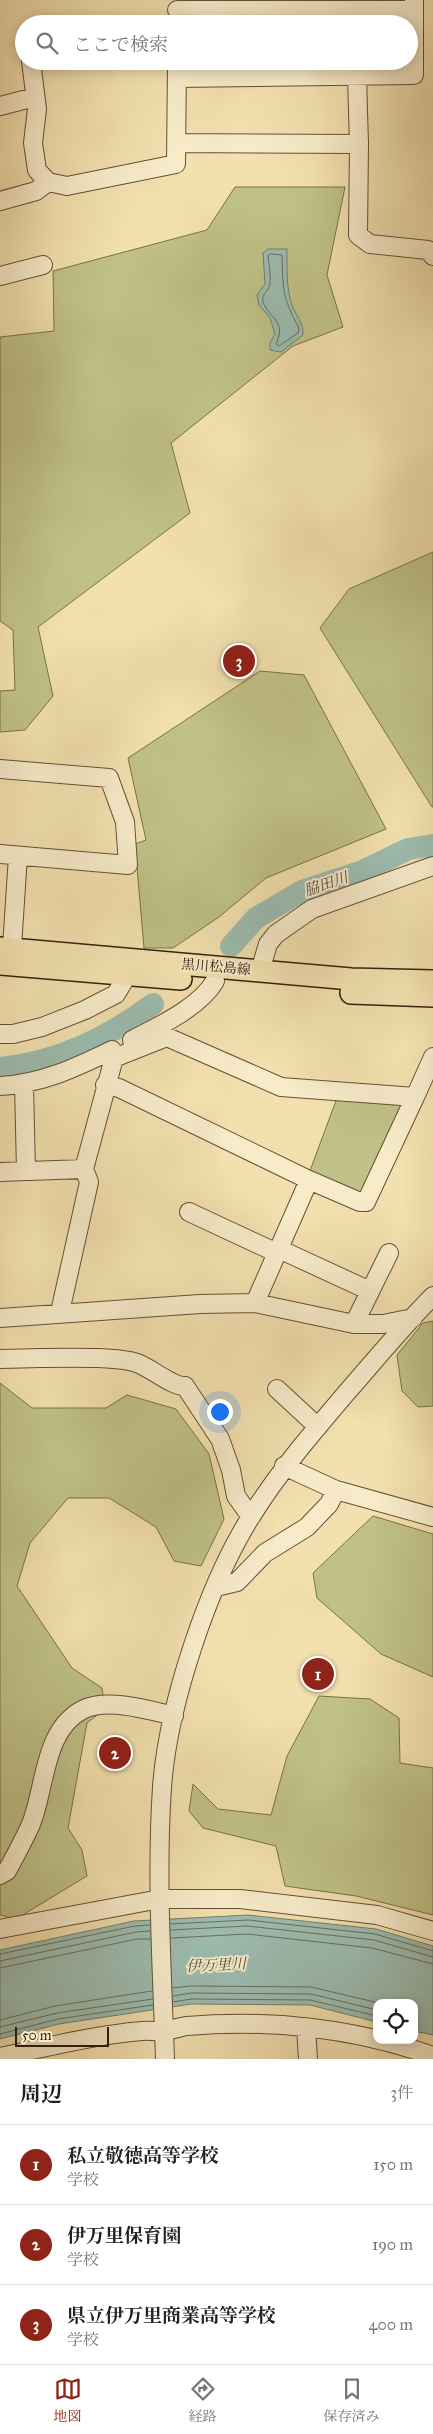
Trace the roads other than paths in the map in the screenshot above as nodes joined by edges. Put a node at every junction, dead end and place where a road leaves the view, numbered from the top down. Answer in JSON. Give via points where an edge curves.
{"nodes":[{"id":1,"x":414,"y":5,"type":"edge"},
{"id":2,"x":177,"y":11,"type":"edge"},
{"id":3,"x":32,"y":70,"type":"edge"},
{"id":4,"x":177,"y":70,"type":"edge"},
{"id":5,"x":414,"y":70,"type":"edge"},
{"id":6,"x":357,"y":77,"type":"junction"},
{"id":7,"x":35,"y":96,"type":"junction"},
{"id":8,"x":0,"y":106,"type":"edge"},
{"id":9,"x":176,"y":143,"type":"junction"},
{"id":10,"x":358,"y":144,"type":"junction"},
{"id":11,"x":48,"y":182,"type":"junction"},
{"id":12,"x":0,"y":201,"type":"edge"},
{"id":13,"x":433,"y":256,"type":"edge"},
{"id":14,"x":43,"y":265,"type":"dead end"},
{"id":15,"x":0,"y":276,"type":"edge"},
{"id":16,"x":0,"y":769,"type":"edge"},
{"id":17,"x":0,"y":854,"type":"edge"},
{"id":18,"x":18,"y":856,"type":"junction"},
{"id":19,"x":433,"y":866,"type":"edge"},
{"id":20,"x":6,"y":956,"type":"edge"},
{"id":21,"x":260,"y":971,"type":"junction"},
{"id":22,"x":128,"y":974,"type":"junction"},
{"id":23,"x":433,"y":981,"type":"edge"},
{"id":24,"x":215,"y":982,"type":"junction"},
{"id":25,"x":433,"y":996,"type":"edge"},
{"id":26,"x":0,"y":1034,"type":"edge"},
{"id":27,"x":113,"y":1054,"type":"junction"},
{"id":28,"x":433,"y":1057,"type":"edge"},
{"id":29,"x":24,"y":1085,"type":"junction"},
{"id":30,"x":105,"y":1085,"type":"junction"},
{"id":31,"x":0,"y":1086,"type":"edge"},
{"id":32,"x":415,"y":1097,"type":"junction"},
{"id":33,"x":84,"y":1170,"type":"junction"},
{"id":34,"x":26,"y":1171,"type":"junction"},
{"id":35,"x":0,"y":1172,"type":"edge"},
{"id":36,"x":309,"y":1180,"type":"junction"},
{"id":37,"x":189,"y":1212,"type":"dead end"},
{"id":38,"x":278,"y":1251,"type":"junction"},
{"id":39,"x":389,"y":1253,"type":"dead end"},
{"id":40,"x":370,"y":1291,"type":"junction"},
{"id":41,"x":433,"y":1296,"type":"edge"},
{"id":42,"x":255,"y":1303,"type":"junction"},
{"id":43,"x":433,"y":1310,"type":"edge"},
{"id":44,"x":60,"y":1312,"type":"junction"},
{"id":45,"x":0,"y":1318,"type":"edge"},
{"id":46,"x":410,"y":1319,"type":"junction"},
{"id":47,"x":354,"y":1324,"type":"junction"},
{"id":48,"x":0,"y":1359,"type":"edge"},
{"id":49,"x":277,"y":1389,"type":"dead end"},
{"id":50,"x":318,"y":1427,"type":"junction"},
{"id":51,"x":284,"y":1466,"type":"junction"},
{"id":52,"x":336,"y":1490,"type":"junction"},
{"id":53,"x":250,"y":1517,"type":"junction"},
{"id":54,"x":433,"y":1517,"type":"edge"},
{"id":55,"x":216,"y":1587,"type":"junction"},
{"id":56,"x":174,"y":1716,"type":"junction"},
{"id":57,"x":0,"y":1875,"type":"edge"},
{"id":58,"x":161,"y":1903,"type":"junction"},
{"id":59,"x":0,"y":1929,"type":"edge"},
{"id":60,"x":433,"y":1931,"type":"edge"},
{"id":61,"x":164,"y":2027,"type":"junction"},
{"id":62,"x":306,"y":2027,"type":"junction"},
{"id":63,"x":433,"y":2056,"type":"edge"},
{"id":64,"x":0,"y":2057,"type":"edge"},
{"id":65,"x":165,"y":2059,"type":"edge"},
{"id":66,"x":308,"y":2059,"type":"edge"}],
"edges":[{"from":1,"to":2,"type":"street"},
{"from":3,"to":7,"type":"street"},
{"from":4,"to":6,"type":"street"},
{"from":4,"to":9,"type":"street"},
{"from":5,"to":6,"type":"street","via":[[414,75]]},
{"from":6,"to":10,"type":"street"},
{"from":7,"to":8,"type":"street"},
{"from":7,"to":11,"type":"street","via":[[37,109],[33,143],[37,170]]},
{"from":9,"to":10,"type":"street"},
{"from":9,"to":11,"type":"street","via":[[176,164],[67,186]]},
{"from":10,"to":13,"type":"street","via":[[358,235],[370,244],[428,250]]},
{"from":11,"to":12,"type":"street","via":[[36,191]]},
{"from":14,"to":15,"type":"street"},
{"from":16,"to":18,"type":"street","via":[[109,778],[125,822],[128,865]]},
{"from":17,"to":18,"type":"street"},
{"from":18,"to":20,"type":"street"},
{"from":19,"to":21,"type":"street","via":[[312,909],[272,939]]},
{"from":20,"to":21,"type":"main road","name":"黒川松島線"},
{"from":20,"to":22,"type":"main road","name":"黒川松島線"},
{"from":21,"to":23,"type":"main road","name":"黒川松島線","via":[[351,979]]},
{"from":22,"to":24,"type":"main road","name":"黒川松島線"},
{"from":22,"to":26,"type":"street","via":[[116,994],[85,1010],[42,1027]]},
{"from":24,"to":25,"type":"main road","name":"黒川松島線"},
{"from":24,"to":27,"type":"street","via":[[209,992],[166,1023]]},
{"from":27,"to":29,"type":"street"},
{"from":27,"to":30,"type":"street"},
{"from":27,"to":32,"type":"street","via":[[166,1037],[281,1088]]},
{"from":28,"to":32,"type":"street"},
{"from":29,"to":31,"type":"street"},
{"from":29,"to":34,"type":"street"},
{"from":30,"to":33,"type":"street"},
{"from":30,"to":36,"type":"street","via":[[119,1088]]},
{"from":32,"to":36,"type":"street","via":[[366,1202]]},
{"from":33,"to":34,"type":"street"},
{"from":33,"to":44,"type":"street","via":[[89,1182]]},
{"from":34,"to":35,"type":"street"},
{"from":36,"to":38,"type":"street"},
{"from":37,"to":38,"type":"street"},
{"from":38,"to":40,"type":"street"},
{"from":38,"to":42,"type":"street"},
{"from":39,"to":40,"type":"street"},
{"from":40,"to":47,"type":"street"},
{"from":41,"to":46,"type":"street"},
{"from":42,"to":44,"type":"street"},
{"from":42,"to":47,"type":"street"},
{"from":43,"to":46,"type":"street"},
{"from":44,"to":45,"type":"street"},
{"from":46,"to":47,"type":"street","via":[[383,1324]]},
{"from":46,"to":50,"type":"street"},
{"from":48,"to":53,"type":"street","via":[[60,1356],[115,1359],[137,1363],[179,1386],[185,1386],[220,1439],[236,1496]]},
{"from":49,"to":50,"type":"street"},
{"from":50,"to":51,"type":"street"},
{"from":51,"to":52,"type":"street"},
{"from":51,"to":53,"type":"street"},
{"from":52,"to":54,"type":"street"},
{"from":52,"to":55,"type":"street","via":[[329,1504],[307,1527],[265,1552],[237,1582]]},
{"from":53,"to":55,"type":"street"},
{"from":55,"to":56,"type":"street","via":[[186,1669]]},
{"from":56,"to":57,"type":"street","via":[[132,1706],[100,1705],[84,1710],[64,1726],[52,1747],[32,1823],[7,1872]]},
{"from":56,"to":58,"type":"street","via":[[162,1786]]},
{"from":58,"to":59,"type":"street"},
{"from":58,"to":60,"type":"street","via":[[240,1899],[286,1903],[378,1915]]},
{"from":58,"to":61,"type":"street"},
{"from":61,"to":62,"type":"street","via":[[248,2023]]},
{"from":61,"to":64,"type":"street"},
{"from":61,"to":65,"type":"street"},
{"from":62,"to":63,"type":"street","via":[[362,2037]]},
{"from":62,"to":66,"type":"street"}]}
